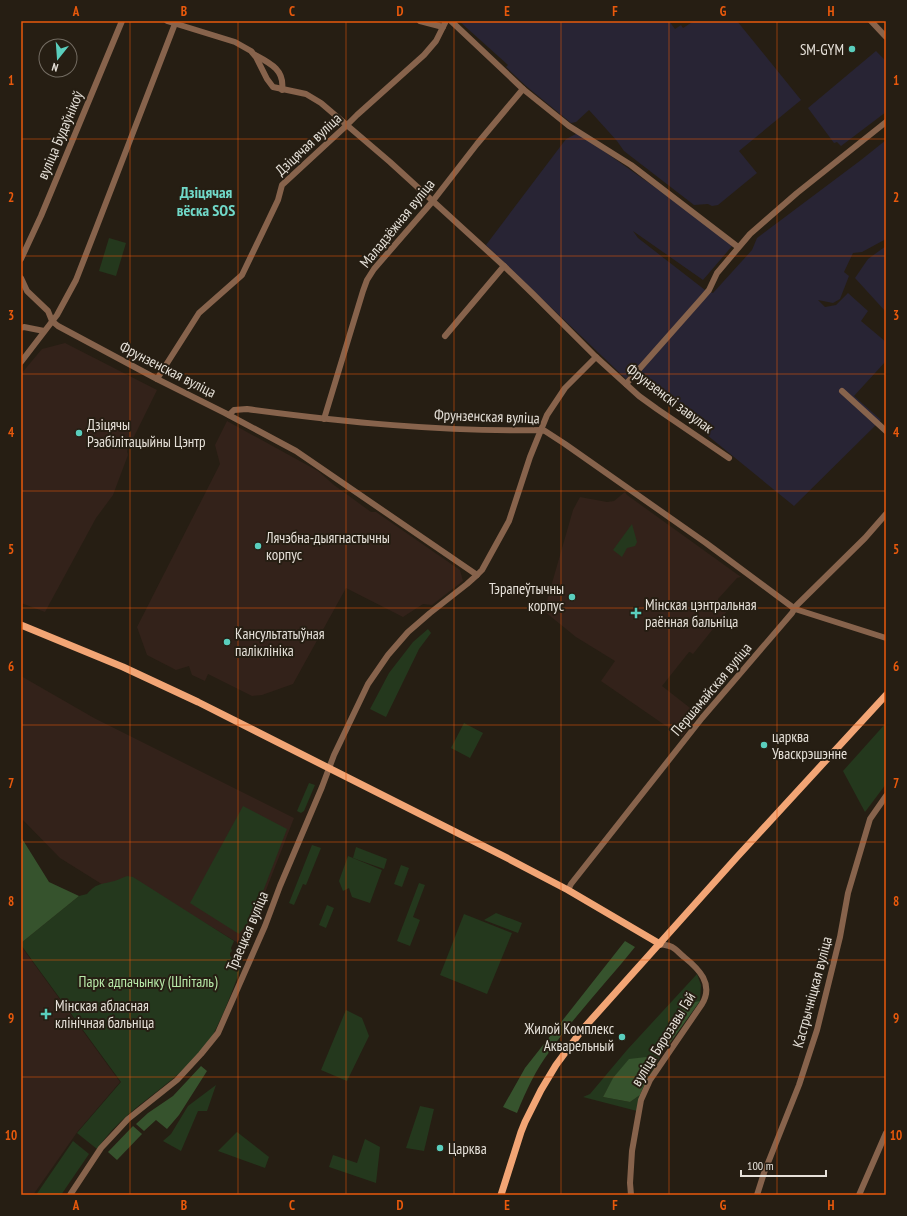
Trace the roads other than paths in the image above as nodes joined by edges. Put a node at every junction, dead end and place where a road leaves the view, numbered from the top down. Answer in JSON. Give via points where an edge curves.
{"nodes":[{"id":1,"x":122,"y":21,"type":"edge"},
{"id":2,"x":167,"y":21,"type":"edge"},
{"id":3,"x":420,"y":21,"type":"edge"},
{"id":4,"x":451,"y":21,"type":"edge"},
{"id":5,"x":871,"y":21,"type":"edge"},
{"id":6,"x":175,"y":22,"type":"edge"},
{"id":7,"x":444,"y":24,"type":"edge"},
{"id":8,"x":886,"y":37,"type":"edge"},
{"id":9,"x":254,"y":54,"type":"junction"},
{"id":10,"x":523,"y":89,"type":"junction"},
{"id":11,"x":282,"y":90,"type":"junction"},
{"id":12,"x":886,"y":122,"type":"edge"},
{"id":13,"x":347,"y":125,"type":"junction"},
{"id":14,"x":432,"y":202,"type":"junction"},
{"id":15,"x":738,"y":247,"type":"junction"},
{"id":16,"x":21,"y":259,"type":"edge"},
{"id":17,"x":504,"y":266,"type":"junction"},
{"id":18,"x":21,"y":278,"type":"edge"},
{"id":19,"x":52,"y":321,"type":"junction"},
{"id":20,"x":21,"y":328,"type":"edge"},
{"id":21,"x":44,"y":331,"type":"junction"},
{"id":22,"x":446,"y":336,"type":"dead end"},
{"id":23,"x":596,"y":357,"type":"junction"},
{"id":24,"x":21,"y":362,"type":"edge"},
{"id":25,"x":157,"y":379,"type":"junction"},
{"id":26,"x":626,"y":384,"type":"junction"},
{"id":27,"x":842,"y":391,"type":"dead end"},
{"id":28,"x":228,"y":415,"type":"junction"},
{"id":29,"x":324,"y":419,"type":"junction"},
{"id":30,"x":541,"y":430,"type":"junction"},
{"id":31,"x":886,"y":431,"type":"edge"},
{"id":32,"x":729,"y":458,"type":"dead end"},
{"id":33,"x":886,"y":514,"type":"edge"},
{"id":34,"x":477,"y":575,"type":"junction"},
{"id":35,"x":795,"y":609,"type":"junction"},
{"id":36,"x":21,"y":625,"type":"edge"},
{"id":37,"x":886,"y":638,"type":"edge"},
{"id":38,"x":886,"y":695,"type":"edge"},
{"id":39,"x":330,"y":768,"type":"junction"},
{"id":40,"x":886,"y":796,"type":"edge"},
{"id":41,"x":568,"y":890,"type":"junction"},
{"id":42,"x":660,"y":944,"type":"junction"},
{"id":43,"x":886,"y":1133,"type":"edge"},
{"id":44,"x":70,"y":1195,"type":"edge"},
{"id":45,"x":501,"y":1195,"type":"edge"},
{"id":46,"x":632,"y":1195,"type":"edge"},
{"id":47,"x":757,"y":1195,"type":"edge"},
{"id":48,"x":859,"y":1195,"type":"edge"}],
"edges":[{"from":1,"to":16,"type":"street","name":"вуліца Будаўнікоў"},
{"from":2,"to":6,"type":"street"},
{"from":3,"to":7,"type":"street"},
{"from":4,"to":10,"type":"street"},
{"from":5,"to":8,"type":"street"},
{"from":6,"to":9,"type":"street","via":[[235,42]]},
{"from":6,"to":19,"type":"street","via":[[76,280]]},
{"from":7,"to":13,"type":"street","name":"Дзіцячая вуліца","via":[[436,41],[424,55]]},
{"from":9,"to":11,"type":"street","via":[[274,87]]},
{"from":9,"to":11,"type":"street","via":[[277,69],[282,78]]},
{"from":10,"to":14,"type":"street","name":"Маладзёжная вуліца","via":[[476,144]]},
{"from":10,"to":15,"type":"street","via":[[569,126],[631,166]]},
{"from":11,"to":13,"type":"street","name":"Фрунзенскі завулак","via":[[306,94]]},
{"from":12,"to":15,"type":"street","via":[[797,193]]},
{"from":13,"to":14,"type":"street","name":"Фрунзенскі завулак"},
{"from":13,"to":25,"type":"street","name":"Дзіцячая вуліца","via":[[282,185],[271,216],[242,275],[199,313]]},
{"from":14,"to":17,"type":"street","name":"Фрунзенскі завулак"},
{"from":14,"to":29,"type":"street","name":"Маладзёжная вуліца","via":[[377,264],[367,280]]},
{"from":15,"to":26,"type":"street","via":[[717,273],[709,290]]},
{"from":17,"to":22,"type":"street"},
{"from":17,"to":23,"type":"street","name":"Фрунзенскі завулак"},
{"from":18,"to":19,"type":"street","via":[[28,291],[48,311]]},
{"from":19,"to":21,"type":"street"},
{"from":19,"to":25,"type":"street","name":"Фрунзенская вуліца","via":[[64,330]]},
{"from":20,"to":21,"type":"street"},
{"from":21,"to":24,"type":"street"},
{"from":23,"to":26,"type":"street","name":"Фрунзенскі завулак"},
{"from":23,"to":30,"type":"street","via":[[565,388],[547,415]]},
{"from":25,"to":28,"type":"street","name":"Фрунзенская вуліца"},
{"from":26,"to":32,"type":"street","name":"Фрунзенскі завулак","via":[[657,409]]},
{"from":27,"to":31,"type":"street"},
{"from":28,"to":29,"type":"street","name":"Фрунзенская вуліца","via":[[234,410],[247,409]]},
{"from":28,"to":34,"type":"street","via":[[296,451]]},
{"from":29,"to":30,"type":"street","name":"Фрунзенская вуліца","via":[[438,428]]},
{"from":30,"to":34,"type":"street","via":[[509,521]]},
{"from":30,"to":35,"type":"street","name":"Фрунзенская вуліца","via":[[551,434],[688,530]]},
{"from":33,"to":35,"type":"street","name":"Першамайская вуліца"},
{"from":34,"to":39,"type":"street","via":[[408,632],[388,655],[368,684]]},
{"from":35,"to":37,"type":"street","name":"Фрунзенская вуліца"},
{"from":35,"to":41,"type":"street","name":"Першамайская вуліца","via":[[702,718]]},
{"from":36,"to":39,"type":"main road","via":[[124,667]]},
{"from":38,"to":42,"type":"main road"},
{"from":39,"to":41,"type":"main road"},
{"from":39,"to":44,"type":"street","name":"Траецкая вуліца","via":[[218,1033],[177,1080],[128,1119],[116,1132]]},
{"from":40,"to":47,"type":"street","name":"Кастрычніцкая вуліца","via":[[870,819],[848,894],[818,1030]]},
{"from":41,"to":42,"type":"main road"},
{"from":42,"to":45,"type":"main road","via":[[585,1026],[556,1065],[521,1132]]},
{"from":42,"to":46,"type":"street","name":"вуліца Бярозавы Гай","via":[[672,947],[688,960],[703,977],[707,994],[650,1080],[641,1100],[632,1150]]},
{"from":43,"to":48,"type":"street"}]}
